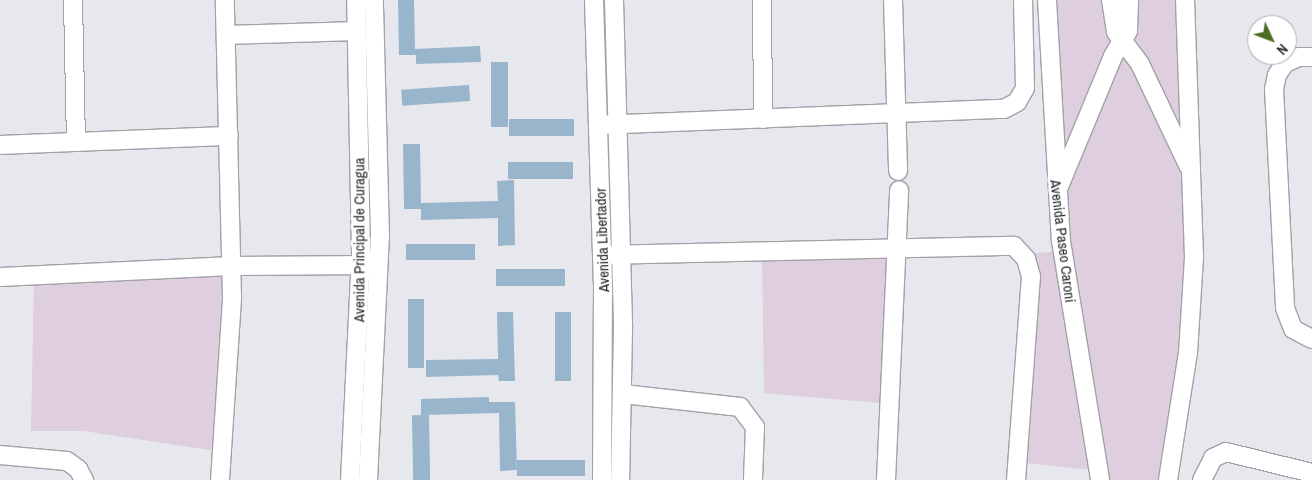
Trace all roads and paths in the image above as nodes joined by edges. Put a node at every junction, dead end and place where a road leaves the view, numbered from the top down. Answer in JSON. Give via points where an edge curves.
{"nodes":[{"id":1,"x":73,"y":0,"type":"edge"},
{"id":2,"x":225,"y":0,"type":"edge"},
{"id":3,"x":356,"y":0,"type":"edge"},
{"id":4,"x":374,"y":0,"type":"edge"},
{"id":5,"x":594,"y":0,"type":"edge"},
{"id":6,"x":614,"y":0,"type":"edge"},
{"id":7,"x":762,"y":0,"type":"edge"},
{"id":8,"x":894,"y":0,"type":"edge"},
{"id":9,"x":1023,"y":0,"type":"edge"},
{"id":10,"x":1047,"y":0,"type":"edge"},
{"id":11,"x":1111,"y":0,"type":"edge"},
{"id":12,"x":1129,"y":0,"type":"edge"},
{"id":13,"x":1185,"y":0,"type":"edge"},
{"id":14,"x":357,"y":31,"type":"junction"},
{"id":15,"x":227,"y":35,"type":"junction"},
{"id":16,"x":1123,"y":40,"type":"junction"},
{"id":17,"x":1312,"y":57,"type":"edge"},
{"id":18,"x":896,"y":113,"type":"junction"},
{"id":19,"x":763,"y":118,"type":"junction"},
{"id":20,"x":617,"y":124,"type":"junction"},
{"id":21,"x":598,"y":125,"type":"junction"},
{"id":22,"x":229,"y":136,"type":"junction"},
{"id":23,"x":76,"y":142,"type":"junction"},
{"id":24,"x":0,"y":145,"type":"edge"},
{"id":25,"x":898,"y":171,"type":"dead end"},
{"id":26,"x":1192,"y":172,"type":"junction"},
{"id":27,"x":899,"y":190,"type":"dead end"},
{"id":28,"x":1056,"y":193,"type":"junction"},
{"id":29,"x":898,"y":247,"type":"junction"},
{"id":30,"x":622,"y":254,"type":"junction"},
{"id":31,"x":602,"y":255,"type":"junction"},
{"id":32,"x":361,"y":265,"type":"junction"},
{"id":33,"x":379,"y":265,"type":"junction"},
{"id":34,"x":232,"y":266,"type":"junction"},
{"id":35,"x":0,"y":277,"type":"edge"},
{"id":36,"x":1312,"y":340,"type":"edge"},
{"id":37,"x":623,"y":394,"type":"junction"},
{"id":38,"x":0,"y":455,"type":"edge"},
{"id":39,"x":1312,"y":473,"type":"edge"},
{"id":40,"x":84,"y":480,"type":"edge"},
{"id":41,"x":220,"y":480,"type":"edge"},
{"id":42,"x":350,"y":480,"type":"edge"},
{"id":43,"x":368,"y":480,"type":"edge"},
{"id":44,"x":602,"y":480,"type":"edge"},
{"id":45,"x":620,"y":480,"type":"edge"},
{"id":46,"x":753,"y":480,"type":"edge"},
{"id":47,"x":886,"y":480,"type":"edge"},
{"id":48,"x":1016,"y":480,"type":"edge"},
{"id":49,"x":1100,"y":480,"type":"edge"},
{"id":50,"x":1168,"y":480,"type":"edge"},
{"id":51,"x":1202,"y":480,"type":"edge"}],
"edges":[{"from":1,"to":23,"type":"street"},
{"from":2,"to":15,"type":"street"},
{"from":3,"to":14,"type":"street","name":"Avenida Principal de Curagua"},
{"from":4,"to":33,"type":"street","name":"Avenida Principal de Curagua"},
{"from":5,"to":21,"type":"street","name":"Avenida Libertador"},
{"from":6,"to":20,"type":"street","name":"Avenida Libertador"},
{"from":7,"to":19,"type":"street"},
{"from":8,"to":18,"type":"street"},
{"from":9,"to":18,"type":"street","via":[[1025,83],[1021,97],[1014,105],[1004,109]]},
{"from":10,"to":28,"type":"street","name":"Avenida Paseo Caroní"},
{"from":11,"to":16,"type":"street","via":[[1112,23]]},
{"from":12,"to":16,"type":"street","via":[[1130,20]]},
{"from":13,"to":26,"type":"street"},
{"from":14,"to":15,"type":"street"},
{"from":14,"to":32,"type":"street","name":"Avenida Principal de Curagua"},
{"from":15,"to":22,"type":"street"},
{"from":16,"to":26,"type":"street","via":[[1140,64]]},
{"from":16,"to":28,"type":"street","via":[[1113,56]]},
{"from":17,"to":36,"type":"street","via":[[1299,57],[1285,64],[1277,75],[1274,89],[1285,308],[1293,329]]},
{"from":18,"to":19,"type":"street"},
{"from":18,"to":25,"type":"street"},
{"from":19,"to":20,"type":"street"},
{"from":20,"to":21,"type":"street"},
{"from":20,"to":30,"type":"street","name":"Avenida Libertador"},
{"from":21,"to":31,"type":"street","name":"Avenida Libertador"},
{"from":22,"to":23,"type":"street"},
{"from":22,"to":34,"type":"street"},
{"from":23,"to":24,"type":"street"},
{"from":26,"to":50,"type":"street","via":[[1194,248],[1190,323]]},
{"from":27,"to":29,"type":"street"},
{"from":28,"to":49,"type":"street","name":"Avenida Paseo Caroní"},
{"from":29,"to":30,"type":"street"},
{"from":29,"to":47,"type":"street"},
{"from":29,"to":48,"type":"street","via":[[1009,245],[1019,250],[1029,264],[1031,288]]},
{"from":30,"to":31,"type":"street"},
{"from":30,"to":37,"type":"street","name":"Avenida Libertador"},
{"from":31,"to":44,"type":"street","name":"Avenida Libertador"},
{"from":32,"to":33,"type":"street"},
{"from":32,"to":34,"type":"street"},
{"from":32,"to":42,"type":"street","name":"Avenida Principal de Curagua"},
{"from":33,"to":43,"type":"street","name":"Avenida Principal de Curagua"},
{"from":34,"to":35,"type":"street"},
{"from":34,"to":41,"type":"street","via":[[231,338]]},
{"from":37,"to":45,"type":"street","name":"Avenida Libertador"},
{"from":37,"to":46,"type":"street","via":[[740,407],[755,427]]},
{"from":38,"to":40,"type":"street","via":[[67,461],[78,469]]},
{"from":39,"to":51,"type":"street","via":[[1226,452],[1213,458]]}]}
